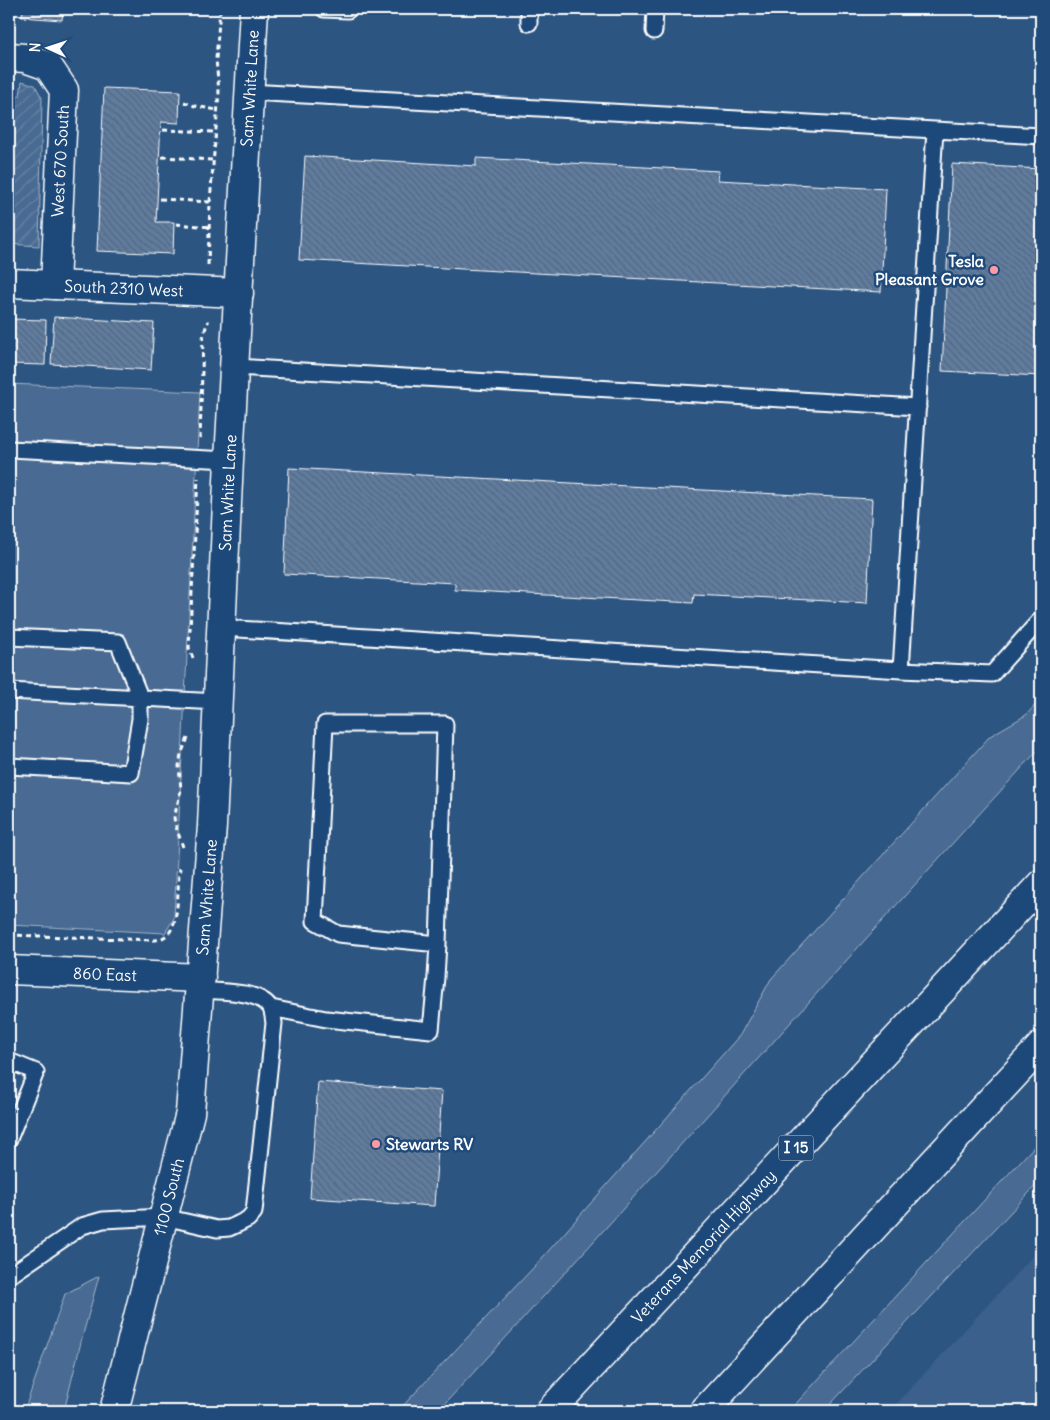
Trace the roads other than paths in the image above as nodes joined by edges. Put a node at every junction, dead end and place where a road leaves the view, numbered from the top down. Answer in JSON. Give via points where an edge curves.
{"nodes":[{"id":1,"x":254,"y":9,"type":"edge"},
{"id":2,"x":324,"y":9,"type":"edge"},
{"id":3,"x":655,"y":9,"type":"edge"},
{"id":4,"x":348,"y":10,"type":"dead end"},
{"id":5,"x":654,"y":31,"type":"dead end"},
{"id":6,"x":17,"y":58,"type":"edge"},
{"id":7,"x":250,"y":92,"type":"junction"},
{"id":8,"x":935,"y":130,"type":"junction"},
{"id":9,"x":1041,"y":136,"type":"edge"},
{"id":10,"x":9,"y":283,"type":"edge"},
{"id":11,"x":55,"y":285,"type":"junction"},
{"id":12,"x":238,"y":293,"type":"junction"},
{"id":13,"x":235,"y":367,"type":"junction"},
{"id":14,"x":918,"y":407,"type":"junction"},
{"id":15,"x":9,"y":449,"type":"edge"},
{"id":16,"x":229,"y":460,"type":"junction"},
{"id":17,"x":1041,"y":619,"type":"edge"},
{"id":18,"x":222,"y":628,"type":"junction"},
{"id":19,"x":9,"y":637,"type":"edge"},
{"id":20,"x":901,"y":670,"type":"junction"},
{"id":21,"x":9,"y":691,"type":"edge"},
{"id":22,"x":140,"y":697,"type":"junction"},
{"id":23,"x":218,"y":702,"type":"junction"},
{"id":24,"x":9,"y":766,"type":"edge"},
{"id":25,"x":1041,"y":884,"type":"edge"},
{"id":26,"x":438,"y":944,"type":"junction"},
{"id":27,"x":9,"y":970,"type":"edge"},
{"id":28,"x":200,"y":984,"type":"junction"},
{"id":29,"x":271,"y":1008,"type":"junction"},
{"id":30,"x":1041,"y":1046,"type":"edge"},
{"id":31,"x":9,"y":1061,"type":"edge"},
{"id":32,"x":9,"y":1139,"type":"edge"},
{"id":33,"x":164,"y":1217,"type":"junction"},
{"id":34,"x":9,"y":1276,"type":"edge"},
{"id":35,"x":114,"y":1411,"type":"edge"},
{"id":36,"x":550,"y":1411,"type":"edge"},
{"id":37,"x":704,"y":1411,"type":"edge"}],
"edges":[{"from":1,"to":7,"type":"main road","name":"Sam White Lane"},
{"from":2,"to":4,"type":"lane"},
{"from":3,"to":5,"type":"lane"},
{"from":6,"to":11,"type":"main road","name":"West 670 South","via":[[48,66],[64,90]]},
{"from":7,"to":8,"type":"lane"},
{"from":7,"to":12,"type":"main road","name":"Sam White Lane"},
{"from":8,"to":9,"type":"lane"},
{"from":8,"to":14,"type":"lane"},
{"from":10,"to":11,"type":"main road","name":"South 2310 West"},
{"from":11,"to":12,"type":"main road","name":"South 2310 West"},
{"from":12,"to":13,"type":"main road","name":"Sam White Lane"},
{"from":13,"to":14,"type":"lane"},
{"from":13,"to":16,"type":"main road","name":"Sam White Lane"},
{"from":14,"to":20,"type":"lane"},
{"from":15,"to":16,"type":"lane"},
{"from":16,"to":18,"type":"main road","name":"Sam White Lane"},
{"from":17,"to":20,"type":"lane","via":[[992,674]]},
{"from":18,"to":20,"type":"lane"},
{"from":18,"to":23,"type":"main road","name":"Sam White Lane"},
{"from":19,"to":22,"type":"lane","via":[[118,642]]},
{"from":21,"to":22,"type":"lane"},
{"from":22,"to":23,"type":"lane"},
{"from":22,"to":24,"type":"lane","via":[[140,719],[131,773]]},
{"from":23,"to":28,"type":"main road","name":"Sam White Lane"},
{"from":25,"to":36,"type":"main road","name":"Veterans Memorial Highway","number":"I 15"},
{"from":26,"to":26,"type":"lane","via":[[445,724],[325,724],[316,921],[338,934]]},
{"from":26,"to":29,"type":"lane","via":[[431,1030],[326,1020]]},
{"from":27,"to":28,"type":"main road","name":"860 East"},
{"from":28,"to":29,"type":"lane","via":[[260,998]]},
{"from":28,"to":33,"type":"main road","name":"1100 South","via":[[190,1113]]},
{"from":29,"to":33,"type":"lane","via":[[274,1022],[254,1212],[238,1224],[217,1229]]},
{"from":30,"to":37,"type":"main road"},
{"from":31,"to":32,"type":"lane","via":[[36,1072]]},
{"from":33,"to":34,"type":"lane","via":[[103,1220],[82,1226]]},
{"from":33,"to":35,"type":"main road","name":"1100 South"}]}
